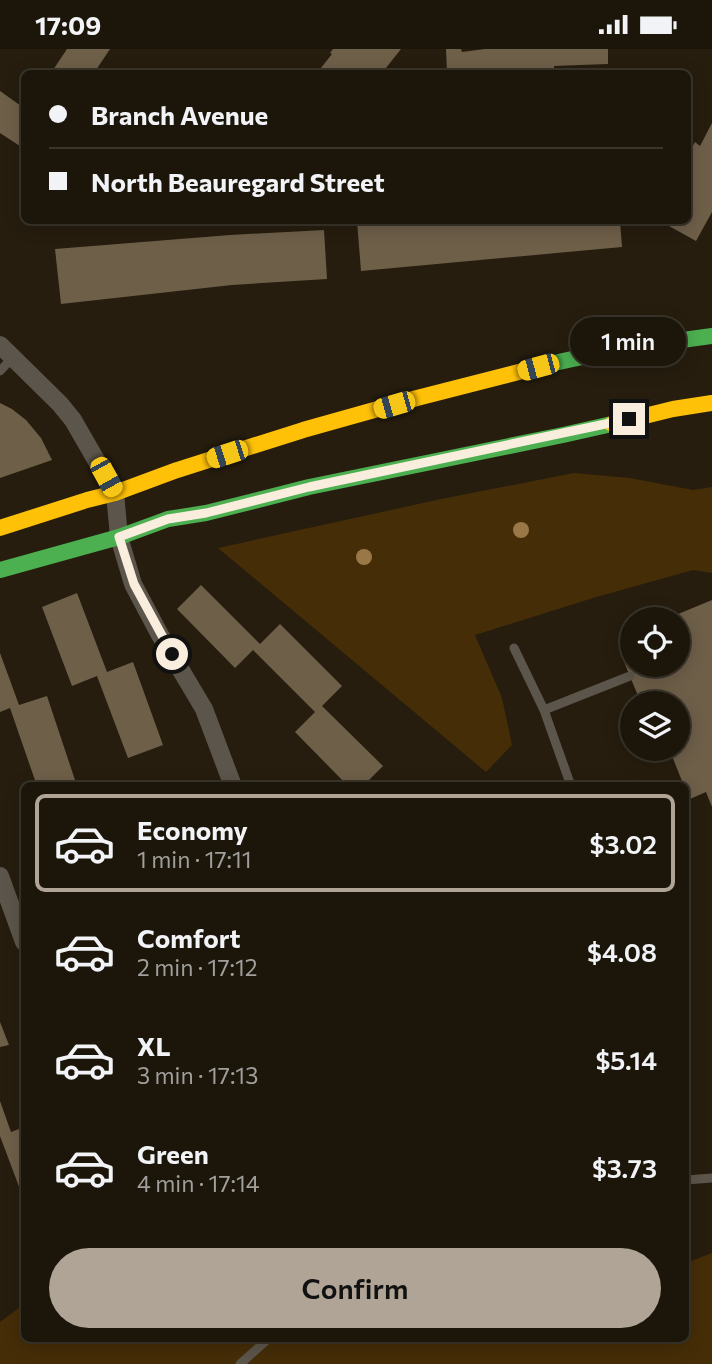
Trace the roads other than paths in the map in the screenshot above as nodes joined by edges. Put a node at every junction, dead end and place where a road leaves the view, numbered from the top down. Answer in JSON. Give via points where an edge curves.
{"nodes":[{"id":1,"x":712,"y":336,"type":"edge"},
{"id":2,"x":0,"y":345,"type":"edge"},
{"id":3,"x":13,"y":358,"type":"junction"},
{"id":4,"x":0,"y":371,"type":"edge"},
{"id":5,"x":712,"y":403,"type":"edge"},
{"id":6,"x":115,"y":493,"type":"junction"},
{"id":7,"x":0,"y":528,"type":"edge"},
{"id":8,"x":119,"y":537,"type":"junction"},
{"id":9,"x":0,"y":570,"type":"edge"},
{"id":10,"x":514,"y":648,"type":"dead end"},
{"id":11,"x":627,"y":677,"type":"edge"},
{"id":12,"x":544,"y":710,"type":"junction"},
{"id":13,"x":231,"y":782,"type":"edge"},
{"id":14,"x":570,"y":782,"type":"edge"},
{"id":15,"x":0,"y":876,"type":"edge"},
{"id":16,"x":21,"y":934,"type":"edge"},
{"id":17,"x":712,"y":1178,"type":"edge"},
{"id":18,"x":689,"y":1180,"type":"edge"},
{"id":19,"x":265,"y":1342,"type":"edge"},
{"id":20,"x":240,"y":1364,"type":"edge"}],
"edges":[{"from":1,"to":6,"type":"main road","via":[[562,361],[430,395],[303,430]]},
{"from":2,"to":3,"type":"street"},
{"from":3,"to":4,"type":"lane"},
{"from":3,"to":6,"type":"street","via":[[73,419]]},
{"from":5,"to":8,"type":"main road","via":[[309,487],[168,519]]},
{"from":6,"to":7,"type":"main road"},
{"from":6,"to":8,"type":"street"},
{"from":8,"to":9,"type":"main road"},
{"from":8,"to":13,"type":"street","via":[[134,584],[204,709]]},
{"from":10,"to":12,"type":"lane"},
{"from":11,"to":12,"type":"lane"},
{"from":12,"to":14,"type":"lane"},
{"from":15,"to":16,"type":"street"},
{"from":17,"to":18,"type":"lane"},
{"from":19,"to":20,"type":"lane"}]}
